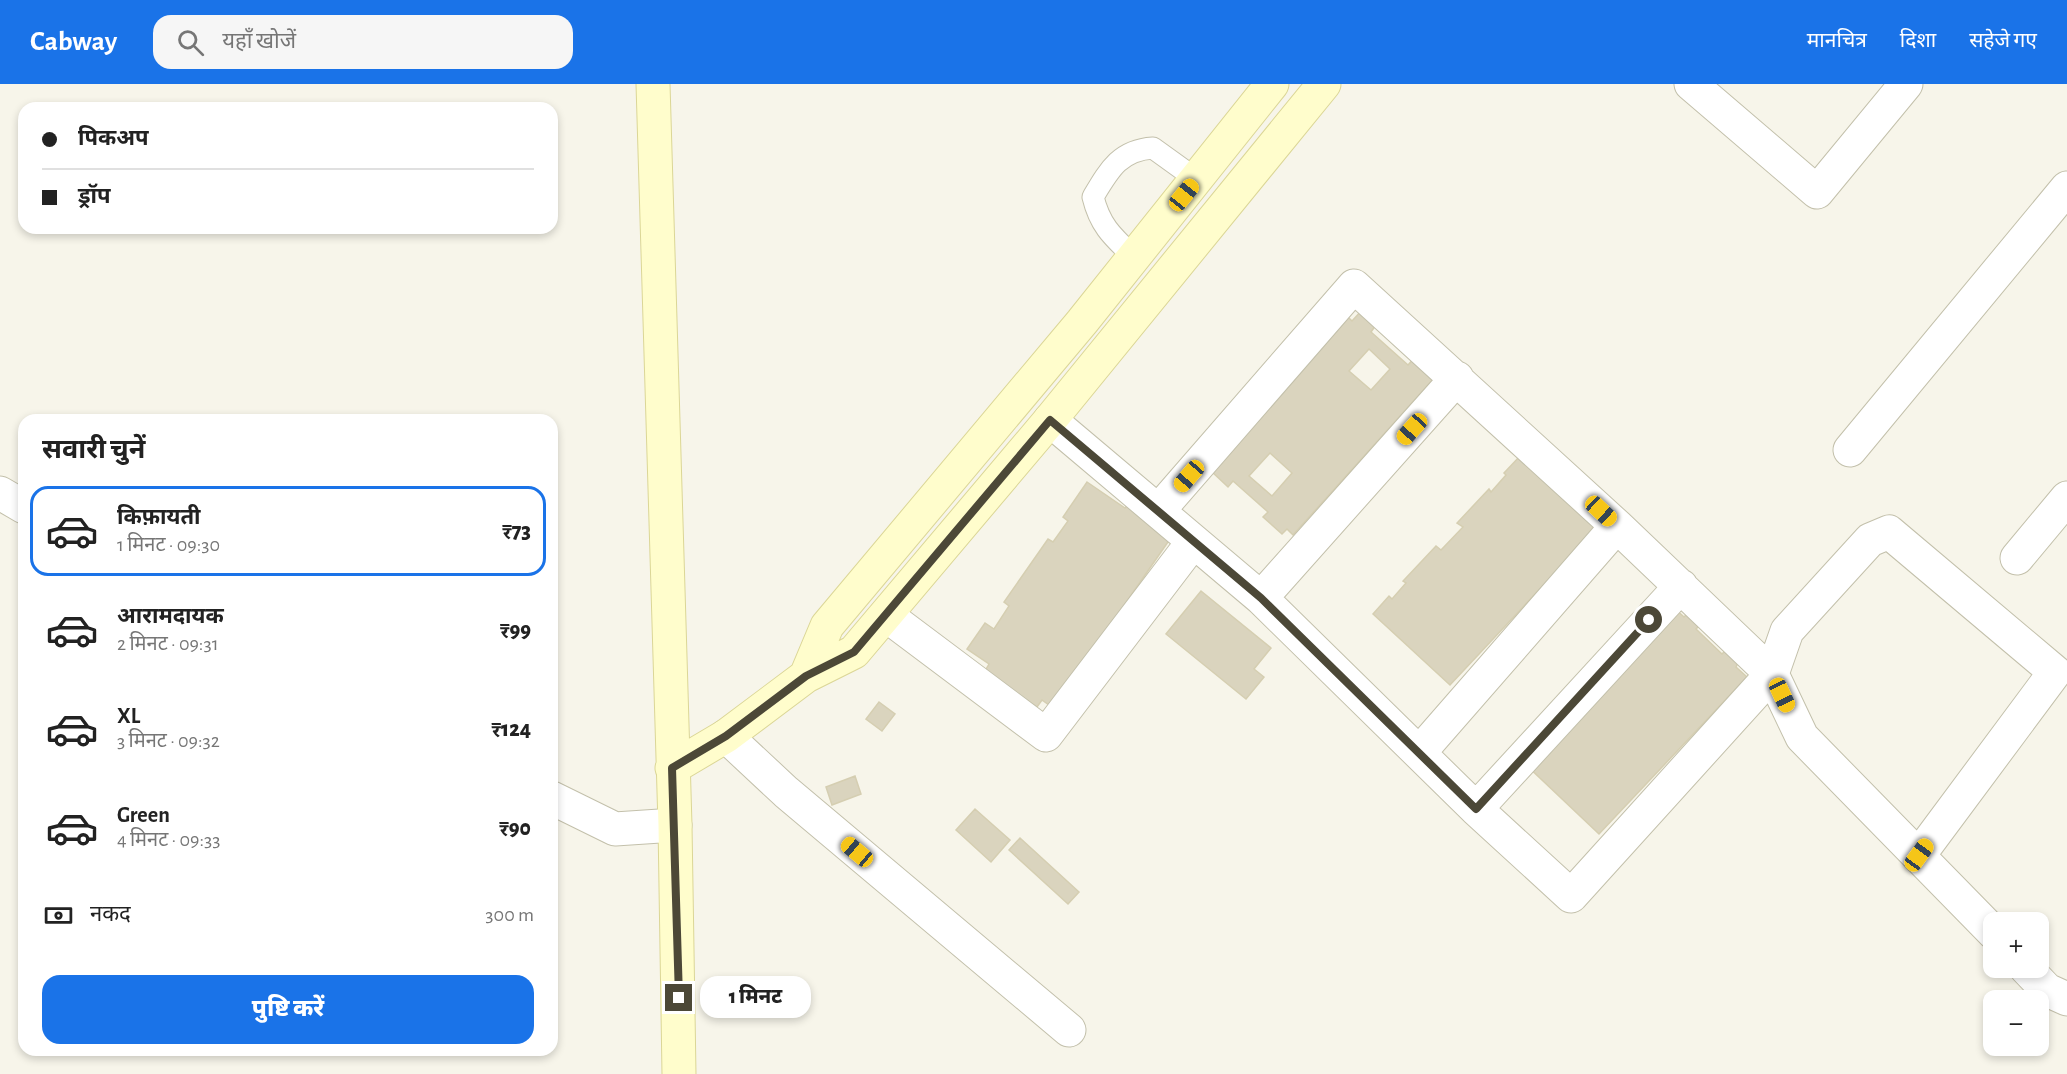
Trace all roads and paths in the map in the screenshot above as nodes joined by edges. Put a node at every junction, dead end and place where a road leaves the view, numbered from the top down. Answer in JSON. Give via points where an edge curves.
{"nodes":[{"id":1,"x":653,"y":84,"type":"edge"},
{"id":2,"x":1272,"y":84,"type":"edge"},
{"id":3,"x":1324,"y":84,"type":"edge"},
{"id":4,"x":1691,"y":84,"type":"edge"},
{"id":5,"x":1906,"y":84,"type":"edge"},
{"id":6,"x":1196,"y":179,"type":"junction"},
{"id":7,"x":2067,"y":188,"type":"edge"},
{"id":8,"x":1134,"y":257,"type":"junction"},
{"id":9,"x":1082,"y":322,"type":"junction"},
{"id":10,"x":1112,"y":345,"type":"junction"},
{"id":11,"x":1457,"y":378,"type":"junction"},
{"id":12,"x":1050,"y":420,"type":"junction"},
{"id":13,"x":1850,"y":450,"type":"dead end"},
{"id":14,"x":0,"y":493,"type":"edge"},
{"id":15,"x":2067,"y":498,"type":"edge"},
{"id":16,"x":18,"y":504,"type":"edge"},
{"id":17,"x":1159,"y":510,"type":"junction"},
{"id":18,"x":1617,"y":526,"type":"junction"},
{"id":19,"x":1193,"y":542,"type":"junction"},
{"id":20,"x":2017,"y":558,"type":"dead end"},
{"id":21,"x":1681,"y":586,"type":"junction"},
{"id":22,"x":1261,"y":598,"type":"junction"},
{"id":23,"x":886,"y":615,"type":"junction"},
{"id":24,"x":1772,"y":674,"type":"junction"},
{"id":25,"x":806,"y":676,"type":"junction"},
{"id":26,"x":2061,"y":676,"type":"edge"},
{"id":27,"x":726,"y":736,"type":"junction"},
{"id":28,"x":1419,"y":753,"type":"junction"},
{"id":29,"x":672,"y":768,"type":"junction"},
{"id":30,"x":558,"y":801,"type":"edge"},
{"id":31,"x":1476,"y":809,"type":"junction"},
{"id":32,"x":675,"y":825,"type":"junction"},
{"id":33,"x":1919,"y":855,"type":"junction"},
{"id":34,"x":1983,"y":922,"type":"edge"},
{"id":35,"x":2036,"y":978,"type":"edge"},
{"id":36,"x":2067,"y":999,"type":"edge"},
{"id":37,"x":1070,"y":1030,"type":"dead end"},
{"id":38,"x":679,"y":1074,"type":"edge"}],
"edges":[{"from":1,"to":29,"type":"street"},
{"from":2,"to":6,"type":"street"},
{"from":3,"to":10,"type":"street"},
{"from":4,"to":5,"type":"street","via":[[1817,192]]},
{"from":6,"to":8,"type":"street"},
{"from":6,"to":8,"type":"lane","via":[[1153,148],[1134,149],[1109,169],[1093,197],[1099,218]]},
{"from":7,"to":13,"type":"street"},
{"from":8,"to":9,"type":"street"},
{"from":9,"to":10,"type":"street"},
{"from":9,"to":25,"type":"street","via":[[826,626]]},
{"from":10,"to":12,"type":"street"},
{"from":11,"to":17,"type":"street","via":[[1354,286]]},
{"from":11,"to":18,"type":"street"},
{"from":11,"to":22,"type":"street"},
{"from":12,"to":17,"type":"street"},
{"from":12,"to":23,"type":"street"},
{"from":14,"to":16,"type":"street"},
{"from":15,"to":20,"type":"street"},
{"from":17,"to":19,"type":"street"},
{"from":18,"to":21,"type":"street"},
{"from":18,"to":28,"type":"street"},
{"from":19,"to":22,"type":"street"},
{"from":19,"to":23,"type":"street","via":[[1047,735]]},
{"from":21,"to":24,"type":"street"},
{"from":21,"to":31,"type":"street"},
{"from":22,"to":28,"type":"street"},
{"from":23,"to":25,"type":"street","via":[[854,652]]},
{"from":24,"to":26,"type":"street","via":[[1787,631],[1870,540],[1889,532]]},
{"from":24,"to":31,"type":"street","via":[[1571,896]]},
{"from":24,"to":33,"type":"street","via":[[1802,737]]},
{"from":25,"to":27,"type":"street"},
{"from":26,"to":33,"type":"street"},
{"from":27,"to":29,"type":"street"},
{"from":27,"to":37,"type":"street","via":[[786,792]]},
{"from":28,"to":31,"type":"street"},
{"from":29,"to":32,"type":"street"},
{"from":30,"to":32,"type":"street","via":[[615,829]]},
{"from":32,"to":38,"type":"street"},
{"from":33,"to":34,"type":"street"},
{"from":35,"to":36,"type":"street","via":[[2047,990]]}]}
